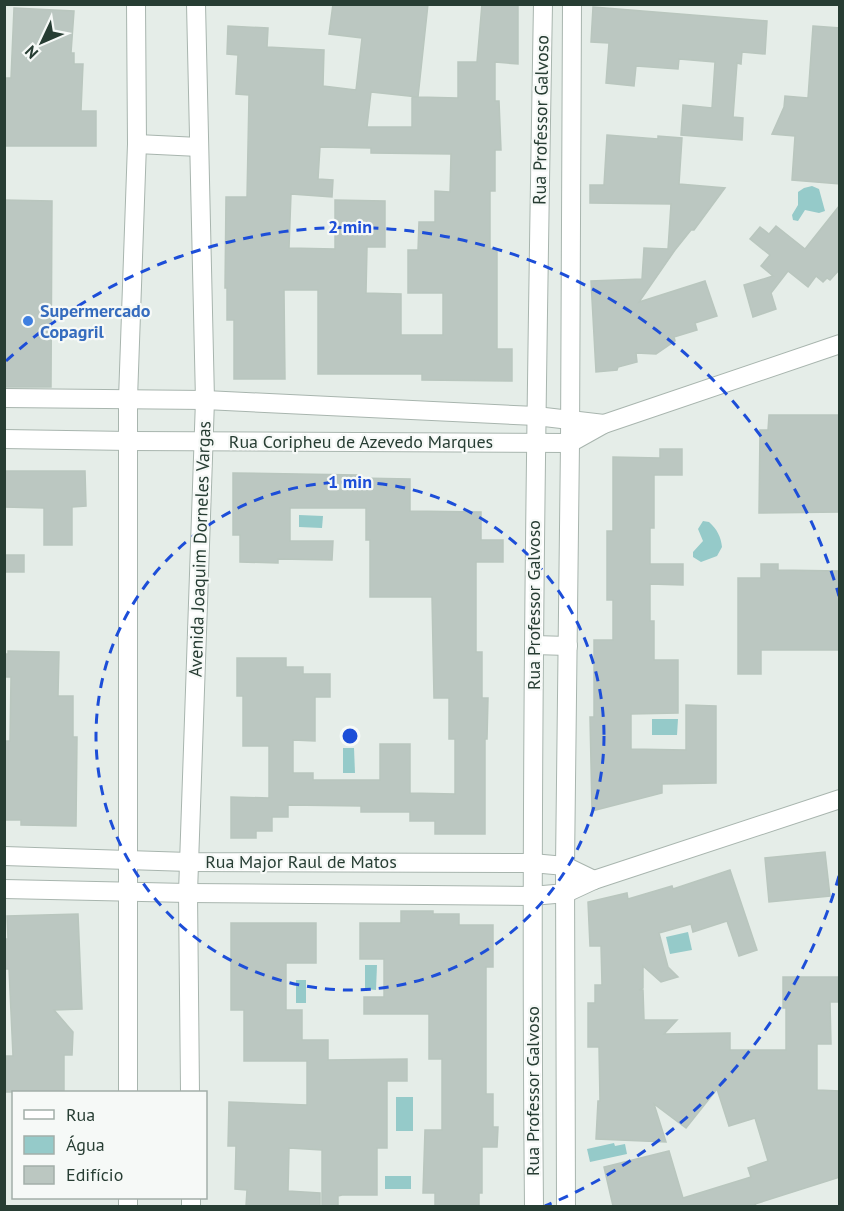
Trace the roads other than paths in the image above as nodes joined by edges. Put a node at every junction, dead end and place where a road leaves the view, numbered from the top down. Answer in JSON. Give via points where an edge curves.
{"nodes":[{"id":1,"x":136,"y":4,"type":"edge"},
{"id":2,"x":196,"y":4,"type":"edge"},
{"id":3,"x":543,"y":4,"type":"edge"},
{"id":4,"x":572,"y":4,"type":"edge"},
{"id":5,"x":137,"y":144,"type":"junction"},
{"id":6,"x":200,"y":147,"type":"junction"},
{"id":7,"x":539,"y":213,"type":"junction"},
{"id":8,"x":571,"y":213,"type":"junction"},
{"id":9,"x":840,"y":344,"type":"edge"},
{"id":10,"x":4,"y":398,"type":"edge"},
{"id":11,"x":128,"y":399,"type":"junction"},
{"id":12,"x":205,"y":400,"type":"junction"},
{"id":13,"x":536,"y":416,"type":"junction"},
{"id":14,"x":570,"y":419,"type":"junction"},
{"id":15,"x":604,"y":424,"type":"junction"},
{"id":16,"x":4,"y":439,"type":"edge"},
{"id":17,"x":129,"y":441,"type":"junction"},
{"id":18,"x":204,"y":442,"type":"junction"},
{"id":19,"x":535,"y":442,"type":"junction"},
{"id":20,"x":570,"y":442,"type":"junction"},
{"id":21,"x":534,"y":645,"type":"junction"},
{"id":22,"x":568,"y":646,"type":"junction"},
{"id":23,"x":840,"y":799,"type":"edge"},
{"id":24,"x":4,"y":856,"type":"edge"},
{"id":25,"x":128,"y":859,"type":"junction"},
{"id":26,"x":189,"y":862,"type":"junction"},
{"id":27,"x":532,"y":863,"type":"junction"},
{"id":28,"x":565,"y":866,"type":"junction"},
{"id":29,"x":594,"y":880,"type":"junction"},
{"id":30,"x":4,"y":889,"type":"edge"},
{"id":31,"x":127,"y":891,"type":"junction"},
{"id":32,"x":188,"y":893,"type":"junction"},
{"id":33,"x":566,"y":893,"type":"junction"},
{"id":34,"x":532,"y":896,"type":"junction"},
{"id":35,"x":566,"y":1017,"type":"junction"},
{"id":36,"x":532,"y":1018,"type":"junction"},
{"id":37,"x":128,"y":1091,"type":"edge"},
{"id":38,"x":190,"y":1091,"type":"edge"},
{"id":39,"x":566,"y":1131,"type":"junction"},
{"id":40,"x":533,"y":1132,"type":"junction"},
{"id":41,"x":534,"y":1206,"type":"edge"},
{"id":42,"x":566,"y":1206,"type":"edge"}],
"edges":[{"from":1,"to":5,"type":"street"},
{"from":2,"to":6,"type":"street","name":"Avenida Joaquim Dorneles Vargas"},
{"from":3,"to":7,"type":"street","name":"Rua Professor Galvoso"},
{"from":4,"to":8,"type":"street","name":"Rua Professor Galvoso"},
{"from":5,"to":6,"type":"street"},
{"from":5,"to":11,"type":"street"},
{"from":6,"to":12,"type":"street","name":"Avenida Joaquim Dorneles Vargas"},
{"from":7,"to":8,"type":"street"},
{"from":7,"to":13,"type":"street","name":"Rua Professor Galvoso"},
{"from":8,"to":14,"type":"street","name":"Rua Professor Galvoso"},
{"from":9,"to":15,"type":"street","name":"Rua Coripheu de Azevedo Marques"},
{"from":10,"to":11,"type":"street","name":"Rua Coripheu de Azevedo Marques"},
{"from":11,"to":12,"type":"street","name":"Rua Coripheu de Azevedo Marques"},
{"from":11,"to":17,"type":"street"},
{"from":12,"to":13,"type":"street","name":"Rua Coripheu de Azevedo Marques"},
{"from":12,"to":18,"type":"street","name":"Avenida Joaquim Dorneles Vargas"},
{"from":13,"to":14,"type":"street","name":"Rua Coripheu de Azevedo Marques"},
{"from":13,"to":19,"type":"street","name":"Rua Professor Galvoso"},
{"from":14,"to":15,"type":"street","name":"Rua Coripheu de Azevedo Marques"},
{"from":14,"to":20,"type":"street","name":"Rua Professor Galvoso"},
{"from":15,"to":20,"type":"street","name":"Rua Coripheu de Azevedo Marques"},
{"from":16,"to":17,"type":"street","name":"Rua Coripheu de Azevedo Marques"},
{"from":17,"to":18,"type":"street","name":"Rua Coripheu de Azevedo Marques"},
{"from":17,"to":25,"type":"street"},
{"from":18,"to":19,"type":"street","name":"Rua Coripheu de Azevedo Marques"},
{"from":18,"to":26,"type":"street","name":"Avenida Joaquim Dorneles Vargas"},
{"from":19,"to":20,"type":"street","name":"Rua Coripheu de Azevedo Marques"},
{"from":19,"to":21,"type":"street","name":"Rua Professor Galvoso"},
{"from":20,"to":22,"type":"street","name":"Rua Professor Galvoso"},
{"from":21,"to":22,"type":"street"},
{"from":21,"to":27,"type":"street","name":"Rua Professor Galvoso"},
{"from":22,"to":28,"type":"street","name":"Rua Professor Galvoso"},
{"from":23,"to":29,"type":"street","name":"Rua Major Raul de Matos"},
{"from":24,"to":25,"type":"street","name":"Rua Major Raul de Matos"},
{"from":25,"to":26,"type":"street","name":"Rua Major Raul de Matos"},
{"from":25,"to":31,"type":"street"},
{"from":26,"to":27,"type":"street","name":"Rua Major Raul de Matos"},
{"from":26,"to":32,"type":"street","name":"Avenida Joaquim Dorneles Vargas"},
{"from":27,"to":28,"type":"street","name":"Rua Major Raul de Matos"},
{"from":27,"to":34,"type":"street","name":"Rua Professor Galvoso"},
{"from":28,"to":29,"type":"street","name":"Rua Major Raul de Matos"},
{"from":28,"to":33,"type":"street","name":"Rua Professor Galvoso"},
{"from":29,"to":33,"type":"street","name":"Rua Major Raul de Matos"},
{"from":30,"to":31,"type":"street","name":"Rua Major Raul de Matos"},
{"from":31,"to":32,"type":"street","name":"Rua Major Raul de Matos"},
{"from":31,"to":37,"type":"street"},
{"from":32,"to":34,"type":"street","name":"Rua Major Raul de Matos"},
{"from":32,"to":38,"type":"street","name":"Avenida Joaquim Dorneles Vargas"},
{"from":33,"to":34,"type":"street","name":"Rua Major Raul de Matos"},
{"from":33,"to":35,"type":"street","name":"Rua Professor Galvoso"},
{"from":34,"to":36,"type":"street","name":"Rua Professor Galvoso"},
{"from":35,"to":36,"type":"street"},
{"from":35,"to":39,"type":"street","name":"Rua Professor Galvoso"},
{"from":36,"to":40,"type":"street","name":"Rua Professor Galvoso"},
{"from":39,"to":40,"type":"street"},
{"from":39,"to":42,"type":"street","name":"Rua Professor Galvoso"},
{"from":40,"to":41,"type":"street","name":"Rua Professor Galvoso"}]}
